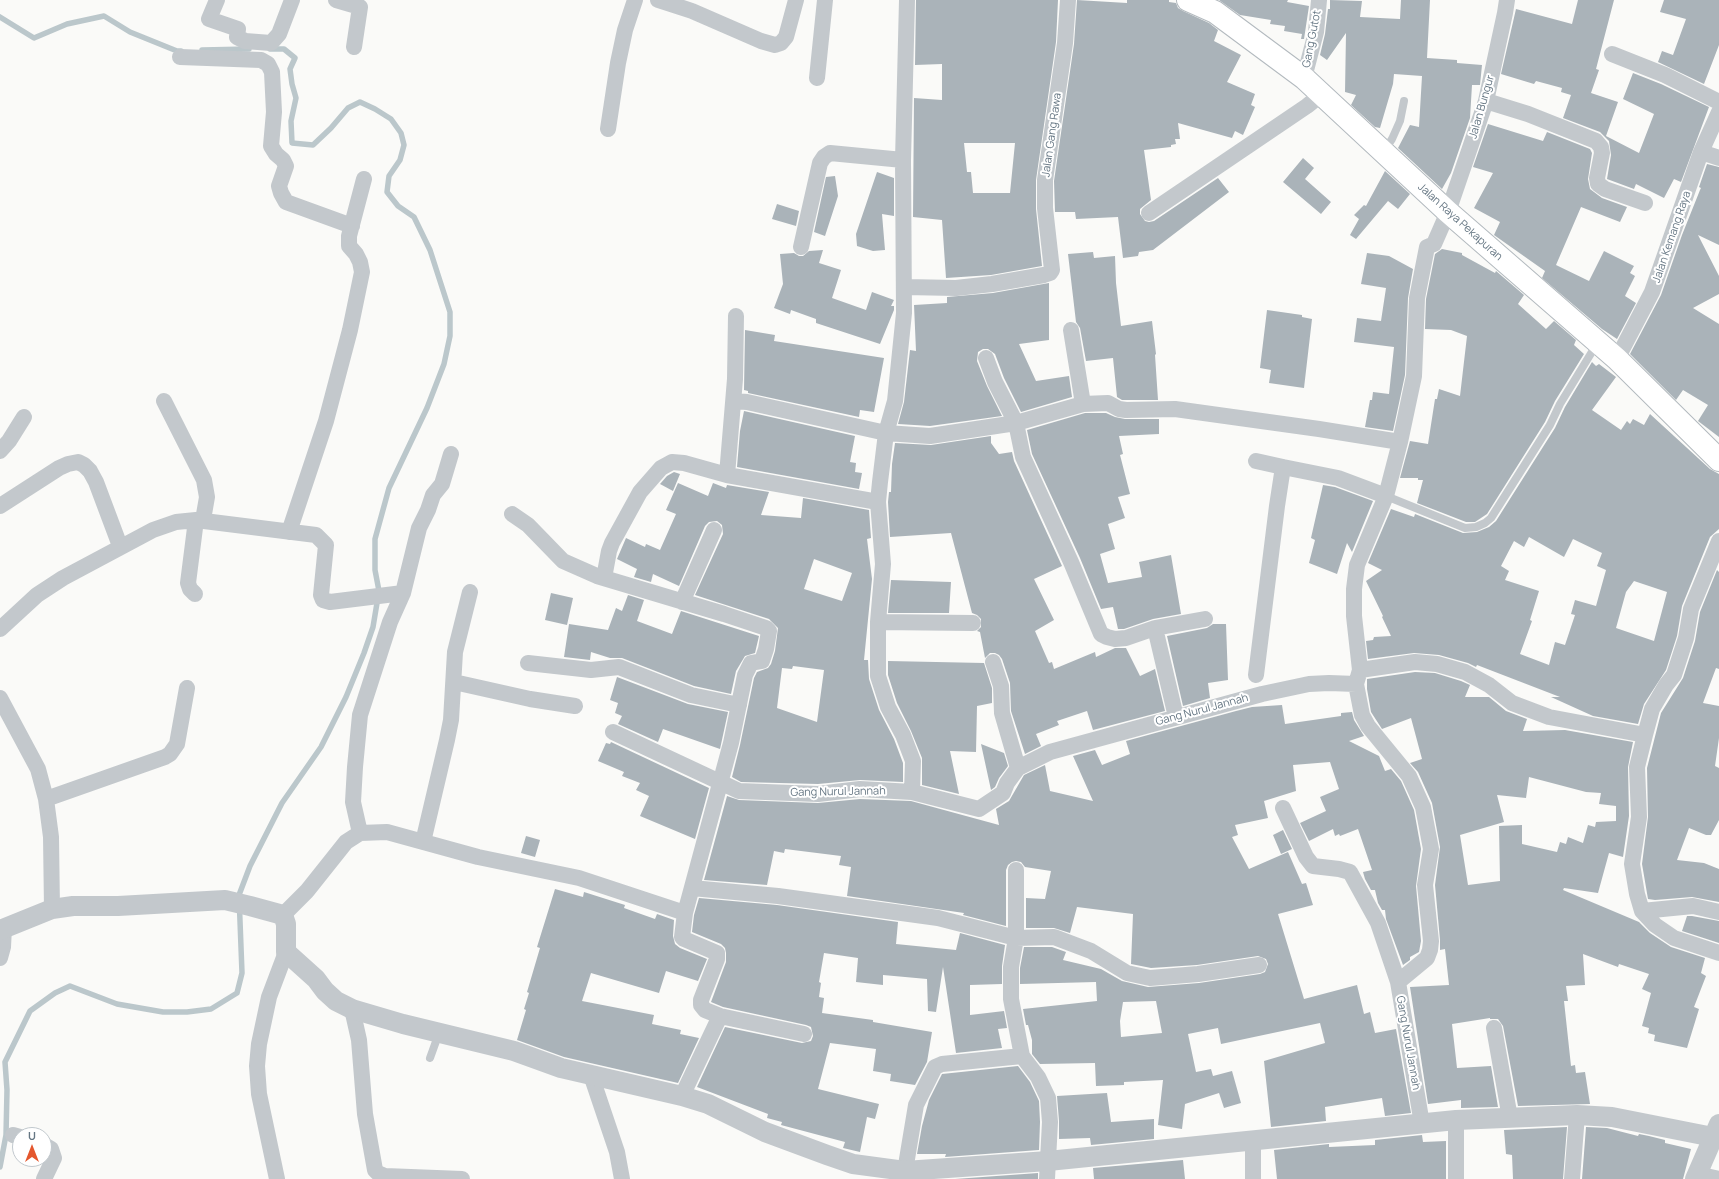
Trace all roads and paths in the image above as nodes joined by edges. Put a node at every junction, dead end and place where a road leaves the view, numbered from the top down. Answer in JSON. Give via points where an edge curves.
{"nodes":[{"id":1,"x":217,"y":0,"type":"edge"},
{"id":2,"x":292,"y":0,"type":"edge"},
{"id":3,"x":336,"y":0,"type":"edge"},
{"id":4,"x":635,"y":0,"type":"edge"},
{"id":5,"x":658,"y":0,"type":"edge"},
{"id":6,"x":796,"y":0,"type":"edge"},
{"id":7,"x":825,"y":0,"type":"edge"},
{"id":8,"x":906,"y":0,"type":"edge"},
{"id":9,"x":1068,"y":0,"type":"edge"},
{"id":10,"x":1188,"y":0,"type":"edge"},
{"id":11,"x":1319,"y":0,"type":"edge"},
{"id":12,"x":1506,"y":0,"type":"edge"},
{"id":13,"x":1215,"y":6,"type":"edge"},
{"id":14,"x":354,"y":47,"type":"dead end"},
{"id":15,"x":1612,"y":54,"type":"dead end"},
{"id":16,"x":180,"y":57,"type":"dead end"},
{"id":17,"x":817,"y":78,"type":"dead end"},
{"id":18,"x":1304,"y":78,"type":"junction"},
{"id":19,"x":1322,"y":94,"type":"junction"},
{"id":20,"x":1404,"y":101,"type":"dead end"},
{"id":21,"x":1486,"y":101,"type":"junction"},
{"id":22,"x":1719,"y":102,"type":"edge"},
{"id":23,"x":1719,"y":112,"type":"edge"},
{"id":24,"x":608,"y":128,"type":"dead end"},
{"id":25,"x":1384,"y":152,"type":"junction"},
{"id":26,"x":1701,"y":152,"type":"junction"},
{"id":27,"x":1719,"y":158,"type":"edge"},
{"id":28,"x":903,"y":160,"type":"junction"},
{"id":29,"x":364,"y":179,"type":"dead end"},
{"id":30,"x":1645,"y":203,"type":"dead end"},
{"id":31,"x":1448,"y":212,"type":"junction"},
{"id":32,"x":1149,"y":213,"type":"dead end"},
{"id":33,"x":352,"y":226,"type":"junction"},
{"id":34,"x":801,"y":247,"type":"dead end"},
{"id":35,"x":905,"y":287,"type":"junction"},
{"id":36,"x":736,"y":316,"type":"dead end"},
{"id":37,"x":1072,"y":330,"type":"dead end"},
{"id":38,"x":1598,"y":342,"type":"junction"},
{"id":39,"x":986,"y":358,"type":"dead end"},
{"id":40,"x":1617,"y":358,"type":"junction"},
{"id":41,"x":164,"y":401,"type":"dead end"},
{"id":42,"x":734,"y":401,"type":"junction"},
{"id":43,"x":1082,"y":404,"type":"junction"},
{"id":44,"x":24,"y":417,"type":"dead end"},
{"id":45,"x":1016,"y":423,"type":"junction"},
{"id":46,"x":886,"y":433,"type":"junction"},
{"id":47,"x":1400,"y":442,"type":"junction"},
{"id":48,"x":0,"y":451,"type":"edge"},
{"id":49,"x":451,"y":454,"type":"dead end"},
{"id":50,"x":1719,"y":460,"type":"edge"},
{"id":51,"x":1256,"y":461,"type":"dead end"},
{"id":52,"x":1283,"y":467,"type":"junction"},
{"id":53,"x":727,"y":475,"type":"junction"},
{"id":54,"x":1386,"y":496,"type":"junction"},
{"id":55,"x":878,"y":502,"type":"junction"},
{"id":56,"x":0,"y":506,"type":"edge"},
{"id":57,"x":512,"y":514,"type":"dead end"},
{"id":58,"x":199,"y":520,"type":"junction"},
{"id":59,"x":714,"y":530,"type":"dead end"},
{"id":60,"x":290,"y":532,"type":"junction"},
{"id":61,"x":1719,"y":541,"type":"edge"},
{"id":62,"x":120,"y":546,"type":"junction"},
{"id":63,"x":604,"y":578,"type":"junction"},
{"id":64,"x":470,"y":592,"type":"dead end"},
{"id":65,"x":195,"y":594,"type":"dead end"},
{"id":66,"x":397,"y":594,"type":"junction"},
{"id":67,"x":682,"y":602,"type":"junction"},
{"id":68,"x":1205,"y":620,"type":"dead end"},
{"id":69,"x":878,"y":622,"type":"junction"},
{"id":70,"x":973,"y":623,"type":"dead end"},
{"id":71,"x":1155,"y":628,"type":"junction"},
{"id":72,"x":0,"y":629,"type":"edge"},
{"id":73,"x":993,"y":662,"type":"dead end"},
{"id":74,"x":528,"y":663,"type":"dead end"},
{"id":75,"x":1256,"y":675,"type":"dead end"},
{"id":76,"x":1358,"y":677,"type":"junction"},
{"id":77,"x":454,"y":682,"type":"junction"},
{"id":78,"x":187,"y":688,"type":"dead end"},
{"id":79,"x":0,"y":698,"type":"edge"},
{"id":80,"x":739,"y":705,"type":"junction"},
{"id":81,"x":575,"y":706,"type":"dead end"},
{"id":82,"x":1176,"y":717,"type":"junction"},
{"id":83,"x":613,"y":732,"type":"dead end"},
{"id":84,"x":1645,"y":735,"type":"junction"},
{"id":85,"x":1018,"y":768,"type":"junction"},
{"id":86,"x":719,"y":783,"type":"junction"},
{"id":87,"x":912,"y":792,"type":"junction"},
{"id":88,"x":46,"y":799,"type":"junction"},
{"id":89,"x":1283,"y":808,"type":"dead end"},
{"id":90,"x":360,"y":834,"type":"junction"},
{"id":91,"x":423,"y":842,"type":"junction"},
{"id":92,"x":1016,"y":870,"type":"dead end"},
{"id":93,"x":692,"y":888,"type":"junction"},
{"id":94,"x":52,"y":909,"type":"junction"},
{"id":95,"x":1642,"y":911,"type":"junction"},
{"id":96,"x":1719,"y":912,"type":"edge"},
{"id":97,"x":685,"y":913,"type":"junction"},
{"id":98,"x":283,"y":916,"type":"junction"},
{"id":99,"x":2,"y":929,"type":"edge"},
{"id":100,"x":1016,"y":938,"type":"junction"},
{"id":101,"x":286,"y":952,"type":"junction"},
{"id":102,"x":1719,"y":953,"type":"edge"},
{"id":103,"x":0,"y":958,"type":"edge"},
{"id":104,"x":1258,"y":965,"type":"dead end"},
{"id":105,"x":1398,"y":982,"type":"junction"},
{"id":106,"x":352,"y":1009,"type":"junction"},
{"id":107,"x":720,"y":1016,"type":"junction"},
{"id":108,"x":1494,"y":1028,"type":"dead end"},
{"id":109,"x":439,"y":1032,"type":"junction"},
{"id":110,"x":804,"y":1034,"type":"dead end"},
{"id":111,"x":1022,"y":1056,"type":"junction"},
{"id":112,"x":430,"y":1058,"type":"dead end"},
{"id":113,"x":591,"y":1075,"type":"junction"},
{"id":114,"x":682,"y":1096,"type":"junction"},
{"id":115,"x":1577,"y":1115,"type":"junction"},
{"id":116,"x":1510,"y":1118,"type":"junction"},
{"id":117,"x":1456,"y":1120,"type":"junction"},
{"id":118,"x":1422,"y":1124,"type":"junction"},
{"id":119,"x":1716,"y":1131,"type":"edge"},
{"id":120,"x":1253,"y":1141,"type":"junction"},
{"id":121,"x":52,"y":1152,"type":"edge"},
{"id":122,"x":52,"y":1162,"type":"edge"},
{"id":123,"x":50,"y":1167,"type":"edge"},
{"id":124,"x":1048,"y":1170,"type":"edge"},
{"id":125,"x":905,"y":1171,"type":"junction"},
{"id":126,"x":1696,"y":1176,"type":"edge"},
{"id":127,"x":44,"y":1179,"type":"edge"},
{"id":128,"x":277,"y":1179,"type":"edge"},
{"id":129,"x":462,"y":1179,"type":"edge"},
{"id":130,"x":622,"y":1179,"type":"edge"},
{"id":131,"x":1253,"y":1179,"type":"edge"},
{"id":132,"x":1456,"y":1179,"type":"edge"},
{"id":133,"x":1572,"y":1179,"type":"edge"},
{"id":134,"x":1719,"y":1179,"type":"edge"}],
"edges":[{"from":1,"to":2,"type":"street","via":[[209,19],[238,29],[237,37],[245,41],[271,43],[279,34]]},
{"from":3,"to":14,"type":"street","via":[[360,7]]},
{"from":4,"to":24,"type":"street","via":[[618,63]]},
{"from":5,"to":6,"type":"street","via":[[775,45],[781,44],[786,37]]},
{"from":7,"to":17,"type":"street"},
{"from":8,"to":28,"type":"street"},
{"from":9,"to":35,"type":"street","name":"Jalan Gang Rawa","via":[[1065,43],[1045,180],[1045,208],[1052,270],[1044,275],[992,284],[956,288]]},
{"from":10,"to":13,"type":"main road","name":"Jalan Raya Pekapuran"},
{"from":11,"to":18,"type":"street","name":"Gang Gutot","via":[[1316,32]]},
{"from":12,"to":21,"type":"street","name":"Jalan Bungur"},
{"from":13,"to":18,"type":"main road","name":"Jalan Raya Pekapuran"},
{"from":15,"to":22,"type":"street","via":[[1665,74]]},
{"from":16,"to":33,"type":"street","via":[[261,60],[268,64],[272,72],[274,112],[271,146],[286,166],[279,186],[281,193],[286,202]]},
{"from":18,"to":19,"type":"main road","name":"Jalan Raya Pekapuran"},
{"from":19,"to":25,"type":"main road","name":"Jalan Raya Pekapuran"},
{"from":19,"to":32,"type":"street"},
{"from":20,"to":25,"type":"lane","via":[[1400,121]]},
{"from":21,"to":30,"type":"street","via":[[1528,114],[1596,141],[1602,153],[1598,184],[1605,189]]},
{"from":21,"to":31,"type":"street","name":"Jalan Bungur"},
{"from":23,"to":26,"type":"street","name":"Jalan Kemang Raya"},
{"from":25,"to":31,"type":"main road","name":"Jalan Raya Pekapuran"},
{"from":26,"to":27,"type":"street"},
{"from":26,"to":40,"type":"street","name":"Jalan Kemang Raya","via":[[1652,292]]},
{"from":28,"to":34,"type":"street","via":[[830,153],[824,157],[820,163]]},
{"from":28,"to":35,"type":"street"},
{"from":29,"to":33,"type":"street"},
{"from":31,"to":38,"type":"main road","name":"Jalan Raya Pekapuran"},
{"from":31,"to":47,"type":"street","name":"Jalan Bungur","via":[[1434,244],[1427,247],[1417,298],[1414,376]]},
{"from":33,"to":60,"type":"street","via":[[349,246],[356,254],[362,272],[326,421]]},
{"from":35,"to":46,"type":"street","via":[[896,401]]},
{"from":36,"to":42,"type":"street"},
{"from":37,"to":43,"type":"street"},
{"from":38,"to":40,"type":"main road","name":"Jalan Raya Pekapuran"},
{"from":38,"to":54,"type":"lane","via":[[1550,425],[1491,518],[1485,523],[1465,528]]},
{"from":39,"to":45,"type":"street"},
{"from":40,"to":50,"type":"main road","name":"Jalan Raya Pekapuran"},
{"from":41,"to":58,"type":"street","via":[[204,480],[207,497]]},
{"from":42,"to":46,"type":"street"},
{"from":42,"to":53,"type":"street"},
{"from":43,"to":45,"type":"street"},
{"from":43,"to":47,"type":"street","via":[[1108,403],[1119,410],[1175,409],[1319,428]]},
{"from":44,"to":48,"type":"street"},
{"from":45,"to":46,"type":"street","via":[[930,436]]},
{"from":45,"to":71,"type":"street","via":[[1023,457],[1101,634],[1115,639],[1126,638]]},
{"from":46,"to":55,"type":"street"},
{"from":47,"to":54,"type":"street"},
{"from":49,"to":66,"type":"street","via":[[442,484],[433,494],[419,528]]},
{"from":51,"to":52,"type":"street"},
{"from":52,"to":54,"type":"street","via":[[1338,478]]},
{"from":52,"to":75,"type":"street"},
{"from":53,"to":55,"type":"street"},
{"from":53,"to":63,"type":"street","via":[[676,461],[661,468],[640,492],[612,543]]},
{"from":54,"to":76,"type":"street","via":[[1357,564],[1354,610]]},
{"from":55,"to":69,"type":"street","via":[[883,564]]},
{"from":56,"to":62,"type":"street","via":[[59,468],[78,462],[84,465],[96,482]]},
{"from":57,"to":63,"type":"street","via":[[528,525],[562,560]]},
{"from":58,"to":60,"type":"street"},
{"from":58,"to":62,"type":"street","via":[[176,522],[152,530]]},
{"from":58,"to":65,"type":"street","via":[[188,583]]},
{"from":59,"to":67,"type":"street"},
{"from":60,"to":66,"type":"street","via":[[316,535],[326,546],[321,595],[323,600],[330,602]]},
{"from":61,"to":84,"type":"street","via":[[1691,609],[1686,638],[1674,675],[1652,709]]},
{"from":62,"to":72,"type":"street","via":[[37,595]]},
{"from":63,"to":67,"type":"street"},
{"from":64,"to":77,"type":"street","via":[[455,652]]},
{"from":66,"to":90,"type":"street","via":[[360,715],[353,802]]},
{"from":67,"to":80,"type":"street","via":[[769,630],[762,661],[750,663],[745,675]]},
{"from":68,"to":71,"type":"street"},
{"from":69,"to":70,"type":"street"},
{"from":69,"to":87,"type":"street","via":[[878,676],[888,707],[913,761]]},
{"from":71,"to":82,"type":"street"},
{"from":73,"to":85,"type":"street","via":[[1000,686],[1002,713]]},
{"from":74,"to":80,"type":"street","via":[[591,670],[619,667],[691,695]]},
{"from":76,"to":82,"type":"street","name":"Gang Nurul Jannah","via":[[1262,694]]},
{"from":76,"to":84,"type":"street","via":[[1416,662],[1437,664],[1465,672],[1512,703],[1549,717]]},
{"from":76,"to":105,"type":"street","name":"Gang Nurul Jannah","via":[[1362,715],[1409,776],[1423,807],[1430,849],[1425,885],[1432,941],[1430,950],[1427,958]]},
{"from":77,"to":81,"type":"street"},
{"from":77,"to":91,"type":"street","via":[[451,720]]},
{"from":78,"to":88,"type":"street","via":[[177,744],[170,754]]},
{"from":79,"to":88,"type":"street","via":[[38,769]]},
{"from":80,"to":86,"type":"street"},
{"from":82,"to":85,"type":"street","name":"Gang Nurul Jannah","via":[[1050,752]]},
{"from":83,"to":86,"type":"street","name":"Gang Nurul Jannah"},
{"from":84,"to":95,"type":"street","via":[[1637,767],[1639,817],[1632,864]]},
{"from":85,"to":87,"type":"street","name":"Gang Nurul Jannah","via":[[1007,782],[1003,793],[979,809]]},
{"from":86,"to":87,"type":"street","name":"Gang Nurul Jannah","via":[[739,791],[774,793],[818,794],[860,789]]},
{"from":86,"to":93,"type":"street"},
{"from":88,"to":94,"type":"street","via":[[51,837]]},
{"from":89,"to":105,"type":"street","via":[[1306,857],[1313,866],[1350,872],[1378,923]]},
{"from":90,"to":91,"type":"street","via":[[387,832]]},
{"from":90,"to":98,"type":"street","via":[[346,842],[307,891]]},
{"from":91,"to":97,"type":"street","via":[[478,857],[579,878]]},
{"from":92,"to":100,"type":"street"},
{"from":93,"to":97,"type":"street"},
{"from":93,"to":100,"type":"street","via":[[778,896],[938,918]]},
{"from":94,"to":98,"type":"street","via":[[225,900]]},
{"from":94,"to":99,"type":"street"},
{"from":95,"to":96,"type":"street","via":[[1693,906]]},
{"from":95,"to":102,"type":"street","via":[[1655,925],[1674,938]]},
{"from":97,"to":107,"type":"street","via":[[683,938],[717,953],[701,1003],[705,1010]]},
{"from":98,"to":101,"type":"street","via":[[286,924]]},
{"from":99,"to":103,"type":"street","via":[[3,947]]},
{"from":100,"to":104,"type":"street","via":[[1054,937],[1091,951],[1127,973],[1150,978]]},
{"from":100,"to":111,"type":"street","via":[[1011,967],[1011,999]]},
{"from":101,"to":106,"type":"street","via":[[316,979],[330,996]]},
{"from":101,"to":128,"type":"street","via":[[269,997],[257,1066],[259,1094]]},
{"from":105,"to":118,"type":"street","name":"Gang Nurul Jannah"},
{"from":106,"to":109,"type":"street"},
{"from":106,"to":129,"type":"street","via":[[359,1040],[365,1114],[375,1170],[385,1176]]},
{"from":107,"to":110,"type":"street"},
{"from":107,"to":114,"type":"street"},
{"from":108,"to":116,"type":"street"},
{"from":109,"to":112,"type":"lane"},
{"from":109,"to":113,"type":"street","via":[[514,1051],[561,1068]]},
{"from":111,"to":124,"type":"street","via":[[1038,1077],[1048,1098]]},
{"from":111,"to":125,"type":"street","via":[[942,1064],[935,1067],[916,1105]]},
{"from":113,"to":114,"type":"street"},
{"from":113,"to":130,"type":"street","via":[[617,1152]]},
{"from":114,"to":125,"type":"street","via":[[708,1104],[765,1132],[853,1164]]},
{"from":115,"to":116,"type":"street"},
{"from":115,"to":119,"type":"street","via":[[1612,1117]]},
{"from":115,"to":133,"type":"street"},
{"from":116,"to":117,"type":"street"},
{"from":117,"to":118,"type":"street"},
{"from":117,"to":132,"type":"street"},
{"from":118,"to":120,"type":"street"},
{"from":119,"to":126,"type":"street"},
{"from":120,"to":124,"type":"street"},
{"from":120,"to":131,"type":"street"},
{"from":121,"to":122,"type":"street"},
{"from":123,"to":127,"type":"street"},
{"from":124,"to":125,"type":"street"},
{"from":126,"to":134,"type":"street"}]}
